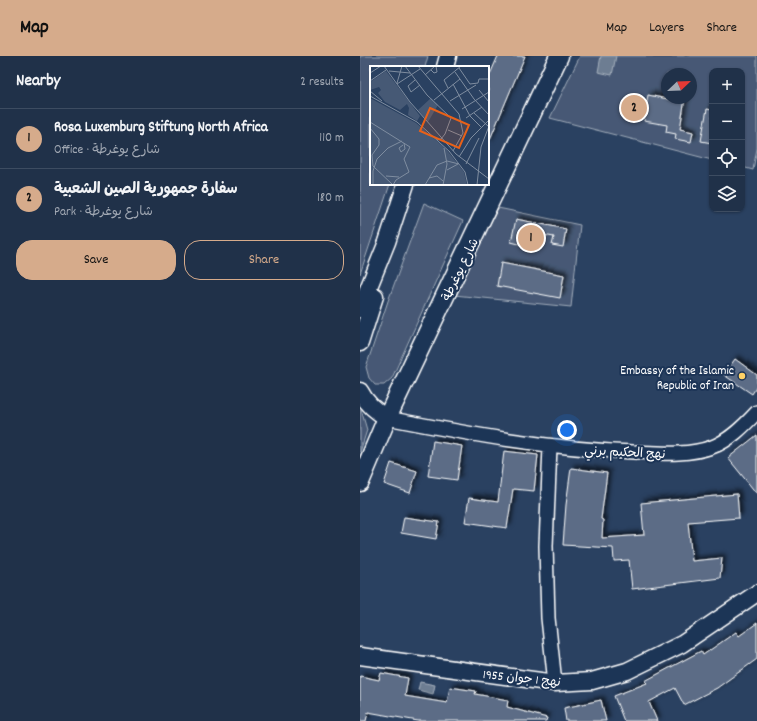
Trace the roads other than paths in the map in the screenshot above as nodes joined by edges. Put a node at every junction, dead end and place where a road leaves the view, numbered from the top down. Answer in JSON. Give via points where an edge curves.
{"nodes":[{"id":1,"x":448,"y":56,"type":"edge"},
{"id":2,"x":559,"y":56,"type":"edge"},
{"id":3,"x":445,"y":66,"type":"edge"},
{"id":4,"x":406,"y":185,"type":"edge"},
{"id":5,"x":387,"y":242,"type":"junction"},
{"id":6,"x":360,"y":309,"type":"edge"},
{"id":7,"x":360,"y":342,"type":"edge"},
{"id":8,"x":360,"y":391,"type":"edge"},
{"id":9,"x":757,"y":412,"type":"edge"},
{"id":10,"x":387,"y":418,"type":"junction"},
{"id":11,"x":550,"y":446,"type":"junction"},
{"id":12,"x":360,"y":482,"type":"edge"},
{"id":13,"x":757,"y":592,"type":"edge"},
{"id":14,"x":360,"y":656,"type":"edge"},
{"id":15,"x":555,"y":683,"type":"junction"}],
"edges":[{"from":1,"to":3,"type":"street"},
{"from":2,"to":10,"type":"main road","name":"شارع يوغرطة"},
{"from":4,"to":5,"type":"street"},
{"from":5,"to":6,"type":"street"},
{"from":5,"to":7,"type":"street","via":[[374,298]]},
{"from":8,"to":10,"type":"street","via":[[376,411]]},
{"from":9,"to":11,"type":"street","name":"نهج الحكيم برني","via":[[732,435],[712,447],[687,453],[613,452]]},
{"from":10,"to":11,"type":"street","name":"نهج الحكيم برني"},
{"from":10,"to":12,"type":"main road","name":"شارع يوغرطة"},
{"from":11,"to":15,"type":"street","via":[[546,546],[548,618]]},
{"from":13,"to":15,"type":"street","name":"نهج 1 جوان 1955","via":[[682,644],[627,671],[592,681]]},
{"from":14,"to":15,"type":"street","name":"نهج 1 جوان 1955"}]}
